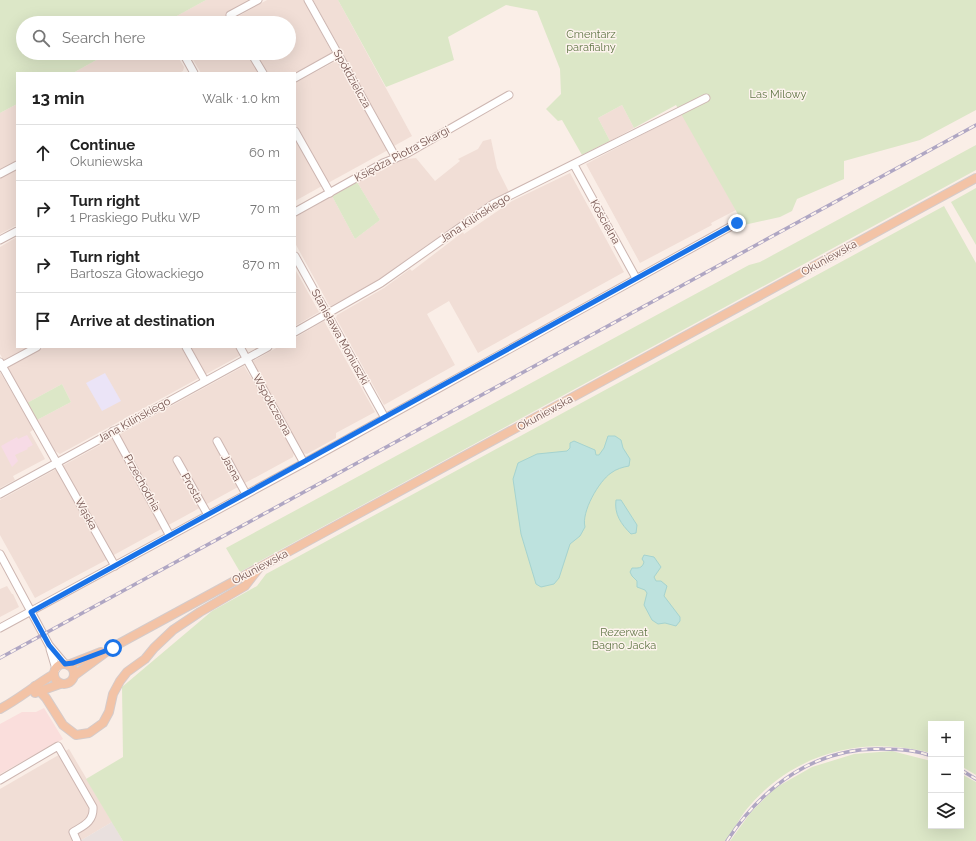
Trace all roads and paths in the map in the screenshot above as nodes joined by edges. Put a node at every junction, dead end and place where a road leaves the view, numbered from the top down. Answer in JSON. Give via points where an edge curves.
{"nodes":[{"id":1,"x":258,"y":0,"type":"edge"},
{"id":2,"x":308,"y":0,"type":"edge"},
{"id":3,"x":230,"y":16,"type":"edge"},
{"id":4,"x":338,"y":54,"type":"junction"},
{"id":5,"x":186,"y":60,"type":"edge"},
{"id":6,"x":255,"y":60,"type":"edge"},
{"id":7,"x":191,"y":72,"type":"edge"},
{"id":8,"x":262,"y":72,"type":"edge"},
{"id":9,"x":296,"y":77,"type":"edge"},
{"id":10,"x":508,"y":95,"type":"dead end"},
{"id":11,"x":706,"y":98,"type":"dead end"},
{"id":12,"x":296,"y":133,"type":"edge"},
{"id":13,"x":396,"y":158,"type":"junction"},
{"id":14,"x":574,"y":165,"type":"junction"},
{"id":15,"x":16,"y":166,"type":"edge"},
{"id":16,"x":0,"y":174,"type":"edge"},
{"id":17,"x":976,"y":178,"type":"edge"},
{"id":18,"x":330,"y":194,"type":"junction"},
{"id":19,"x":296,"y":211,"type":"edge"},
{"id":20,"x":737,"y":223,"type":"dead end"},
{"id":21,"x":16,"y":232,"type":"edge"},
{"id":22,"x":0,"y":240,"type":"edge"},
{"id":23,"x":296,"y":258,"type":"edge"},
{"id":24,"x":636,"y":278,"type":"junction"},
{"id":25,"x":327,"y":314,"type":"junction"},
{"id":26,"x":296,"y":331,"type":"edge"},
{"id":27,"x":35,"y":348,"type":"edge"},
{"id":28,"x":187,"y":348,"type":"edge"},
{"id":29,"x":240,"y":348,"type":"edge"},
{"id":30,"x":266,"y":348,"type":"edge"},
{"id":31,"x":246,"y":359,"type":"junction"},
{"id":32,"x":1,"y":365,"type":"edge"},
{"id":33,"x":205,"y":381,"type":"junction"},
{"id":34,"x":385,"y":418,"type":"junction"},
{"id":35,"x":113,"y":431,"type":"junction"},
{"id":36,"x":217,"y":441,"type":"dead end"},
{"id":37,"x":177,"y":460,"type":"dead end"},
{"id":38,"x":57,"y":462,"type":"junction"},
{"id":39,"x":304,"y":463,"type":"junction"},
{"id":40,"x":0,"y":494,"type":"edge"},
{"id":41,"x":246,"y":494,"type":"junction"},
{"id":42,"x":208,"y":515,"type":"junction"},
{"id":43,"x":170,"y":536,"type":"junction"},
{"id":44,"x":1,"y":557,"type":"edge"},
{"id":45,"x":115,"y":566,"type":"junction"},
{"id":46,"x":260,"y":568,"type":"junction"},
{"id":47,"x":31,"y":612,"type":"junction"},
{"id":48,"x":0,"y":628,"type":"edge"},
{"id":49,"x":49,"y":645,"type":"junction"},
{"id":50,"x":113,"y":648,"type":"junction"},
{"id":51,"x":66,"y":664,"type":"junction"},
{"id":52,"x":55,"y":672,"type":"junction"},
{"id":53,"x":75,"y":675,"type":"junction"},
{"id":54,"x":60,"y":684,"type":"junction"},
{"id":55,"x":37,"y":689,"type":"junction"},
{"id":56,"x":0,"y":709,"type":"edge"},
{"id":57,"x":0,"y":780,"type":"edge"},
{"id":58,"x":77,"y":841,"type":"edge"}],
"edges":[{"from":1,"to":3,"type":"street"},
{"from":2,"to":4,"type":"street","name":"Spółdzielcza"},
{"from":4,"to":9,"type":"street"},
{"from":4,"to":13,"type":"street","name":"Spółdzielcza"},
{"from":5,"to":7,"type":"street"},
{"from":6,"to":8,"type":"street"},
{"from":10,"to":13,"type":"street","name":"Księdza Piotra Skargi"},
{"from":11,"to":14,"type":"street","name":"Jana Kilińskiego"},
{"from":12,"to":18,"type":"street"},
{"from":13,"to":18,"type":"street","name":"Księdza Piotra Skargi"},
{"from":14,"to":24,"type":"street","name":"Kościelna"},
{"from":14,"to":25,"type":"street","name":"Jana Kilińskiego","via":[[493,204],[381,283]]},
{"from":15,"to":16,"type":"street"},
{"from":17,"to":46,"type":"main road","name":"Okuniewska"},
{"from":18,"to":19,"type":"street","name":"Księdza Piotra Skargi"},
{"from":20,"to":24,"type":"street"},
{"from":21,"to":22,"type":"street"},
{"from":23,"to":25,"type":"street","name":"Stanisława Moniuszki"},
{"from":24,"to":34,"type":"street"},
{"from":25,"to":26,"type":"street","name":"Jana Kilińskiego"},
{"from":25,"to":34,"type":"street","name":"Stanisława Moniuszki"},
{"from":27,"to":32,"type":"street"},
{"from":28,"to":33,"type":"street"},
{"from":29,"to":31,"type":"street","name":"Współczesna"},
{"from":30,"to":31,"type":"street","name":"Jana Kilińskiego"},
{"from":31,"to":33,"type":"street","name":"Jana Kilińskiego"},
{"from":31,"to":39,"type":"street","name":"Współczesna"},
{"from":32,"to":38,"type":"street","name":"Wąska"},
{"from":33,"to":35,"type":"street","name":"Jana Kilińskiego"},
{"from":34,"to":39,"type":"street"},
{"from":35,"to":38,"type":"street","name":"Jana Kilińskiego"},
{"from":35,"to":43,"type":"street","name":"Przechodnia"},
{"from":36,"to":41,"type":"street","name":"Jasna"},
{"from":37,"to":42,"type":"street","name":"Prosta"},
{"from":38,"to":40,"type":"street","name":"Jana Kilińskiego"},
{"from":38,"to":45,"type":"street","name":"Wąska"},
{"from":39,"to":41,"type":"street"},
{"from":41,"to":42,"type":"street"},
{"from":42,"to":43,"type":"street"},
{"from":43,"to":45,"type":"street"},
{"from":44,"to":47,"type":"street"},
{"from":45,"to":47,"type":"street"},
{"from":46,"to":50,"type":"main road","name":"Okuniewska"},
{"from":46,"to":55,"type":"main road","via":[[245,586],[173,630],[145,659],[125,674],[114,691],[107,717],[93,731],[80,736],[68,730]]},
{"from":47,"to":48,"type":"street"},
{"from":47,"to":49,"type":"street"},
{"from":49,"to":51,"type":"street"},
{"from":49,"to":52,"type":"street"},
{"from":50,"to":51,"type":"main road","name":"Okuniewska"},
{"from":50,"to":53,"type":"main road","name":"Okuniewska"},
{"from":51,"to":52,"type":"main road"},
{"from":51,"to":53,"type":"main road","via":[[72,668]]},
{"from":52,"to":54,"type":"main road","via":[[56,680]]},
{"from":52,"to":55,"type":"main road"},
{"from":53,"to":54,"type":"main road","via":[[71,682]]},
{"from":54,"to":55,"type":"main road"},
{"from":55,"to":56,"type":"main road"},
{"from":57,"to":58,"type":"street","via":[[58,746],[93,807],[90,820],[73,832]]}]}
